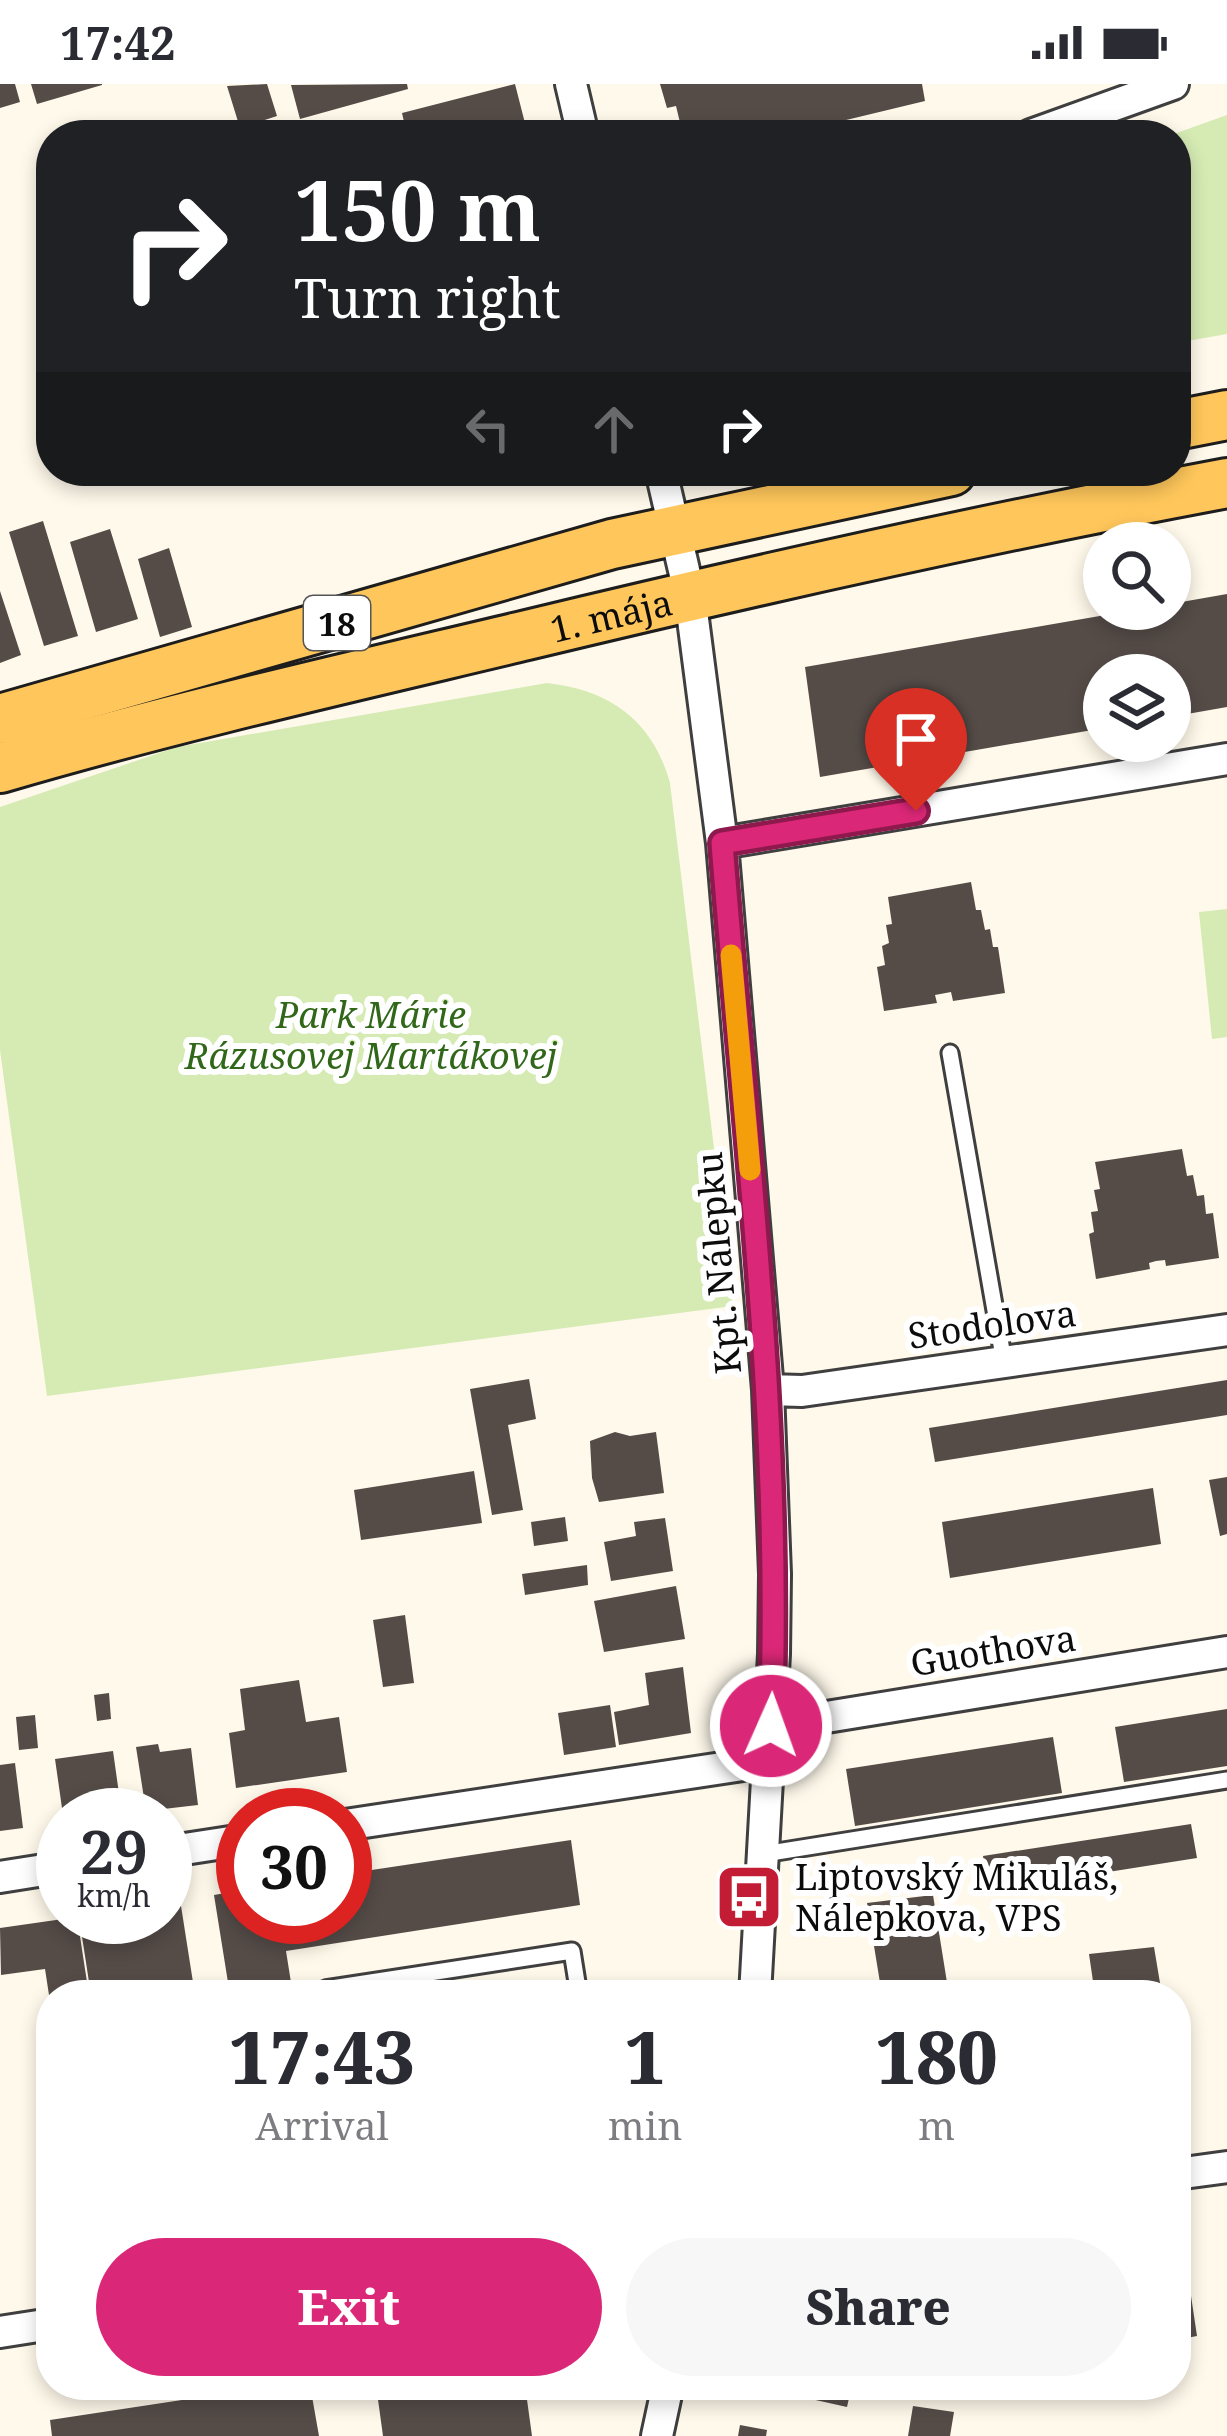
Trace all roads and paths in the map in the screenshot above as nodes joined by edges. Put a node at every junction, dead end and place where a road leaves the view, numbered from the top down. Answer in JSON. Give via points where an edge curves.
{"nodes":[{"id":1,"x":571,"y":84,"type":"edge"},
{"id":2,"x":1173,"y":84,"type":"edge"},
{"id":3,"x":579,"y":120,"type":"edge"},
{"id":4,"x":1073,"y":120,"type":"edge"},
{"id":5,"x":1227,"y":415,"type":"edge"},
{"id":6,"x":1191,"y":422,"type":"edge"},
{"id":7,"x":1227,"y":483,"type":"edge"},
{"id":8,"x":665,"y":486,"type":"edge"},
{"id":9,"x":879,"y":486,"type":"edge"},
{"id":10,"x":674,"y":529,"type":"junction"},
{"id":11,"x":690,"y":596,"type":"junction"},
{"id":12,"x":0,"y":719,"type":"edge"},
{"id":13,"x":1227,"y":759,"type":"edge"},
{"id":14,"x":0,"y":769,"type":"edge"},
{"id":15,"x":722,"y":843,"type":"junction"},
{"id":16,"x":950,"y":1054,"type":"dead end"},
{"id":17,"x":1227,"y":1330,"type":"edge"},
{"id":18,"x":1004,"y":1363,"type":"junction"},
{"id":19,"x":768,"y":1390,"type":"junction"},
{"id":20,"x":1227,"y":1652,"type":"edge"},
{"id":21,"x":771,"y":1726,"type":"junction"},
{"id":22,"x":769,"y":1761,"type":"junction"},
{"id":23,"x":1227,"y":1780,"type":"edge"},
{"id":24,"x":372,"y":1821,"type":"edge"},
{"id":25,"x":764,"y":1855,"type":"junction"},
{"id":26,"x":36,"y":1872,"type":"edge"},
{"id":27,"x":0,"y":1877,"type":"edge"},
{"id":28,"x":384,"y":1980,"type":"edge"},
{"id":29,"x":577,"y":1980,"type":"edge"},
{"id":30,"x":755,"y":1980,"type":"edge"},
{"id":31,"x":1227,"y":2167,"type":"edge"},
{"id":32,"x":1191,"y":2172,"type":"edge"},
{"id":33,"x":36,"y":2326,"type":"edge"},
{"id":34,"x":0,"y":2332,"type":"edge"},
{"id":35,"x":665,"y":2400,"type":"edge"},
{"id":36,"x":657,"y":2436,"type":"edge"}],
"edges":[{"from":1,"to":3,"type":"street"},
{"from":2,"to":4,"type":"street"},
{"from":5,"to":6,"type":"main road"},
{"from":7,"to":11,"type":"main road","name":"1. mája","number":"18"},
{"from":8,"to":10,"type":"street","name":"Kpt. Nálepku"},
{"from":9,"to":10,"type":"main road","name":"1. mája","number":"18"},
{"from":10,"to":11,"type":"street","name":"Kpt. Nálepku"},
{"from":10,"to":12,"type":"main road","name":"1. mája","number":"18"},
{"from":11,"to":14,"type":"main road","name":"1. mája","number":"18","via":[[156,723]]},
{"from":11,"to":15,"type":"street","name":"Kpt. Nálepku"},
{"from":13,"to":15,"type":"street"},
{"from":15,"to":19,"type":"street","name":"Kpt. Nálepku"},
{"from":16,"to":18,"type":"lane"},
{"from":17,"to":18,"type":"street","name":"Stodolova"},
{"from":18,"to":19,"type":"street","name":"Stodolova"},
{"from":19,"to":21,"type":"street","name":"Kpt. Nálepku","via":[[776,1574]]},
{"from":20,"to":21,"type":"street","name":"Guothova"},
{"from":21,"to":22,"type":"street","name":"Kpt. Nálepku"},
{"from":22,"to":24,"type":"street"},
{"from":22,"to":25,"type":"street","name":"Kpt. Nálepku"},
{"from":23,"to":25,"type":"lane"},
{"from":25,"to":30,"type":"street","name":"Kpt. Nálepku"},
{"from":26,"to":27,"type":"street"},
{"from":28,"to":29,"type":"lane","via":[[572,1951]]},
{"from":31,"to":32,"type":"street"},
{"from":33,"to":34,"type":"street"},
{"from":35,"to":36,"type":"street"}]}
